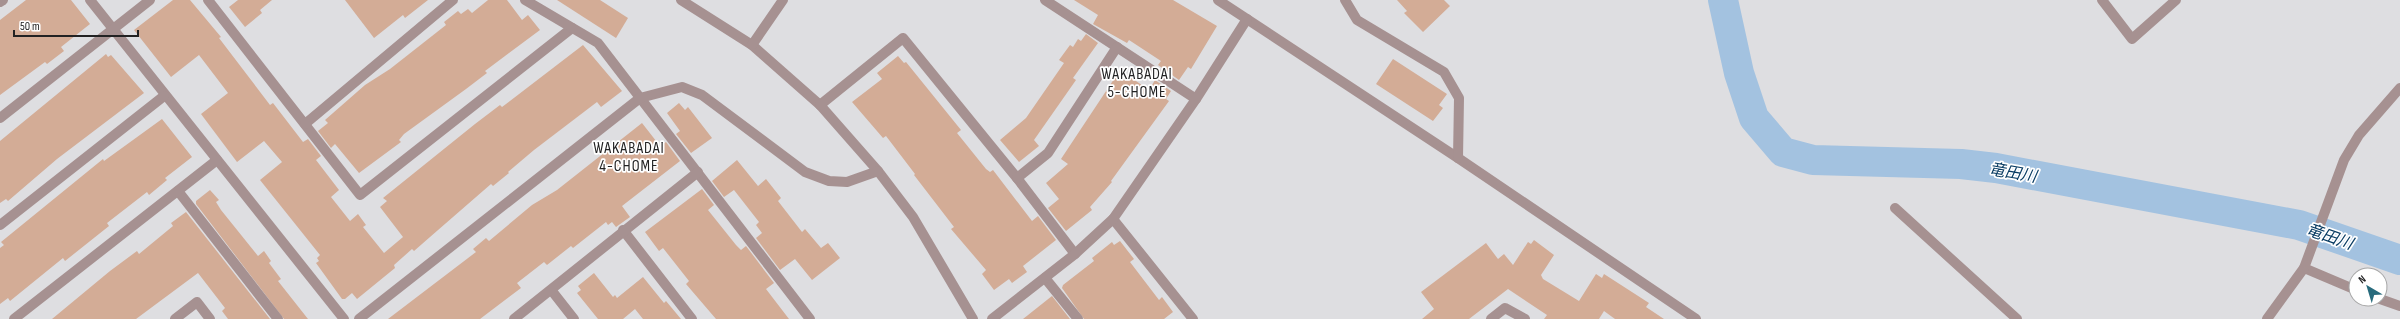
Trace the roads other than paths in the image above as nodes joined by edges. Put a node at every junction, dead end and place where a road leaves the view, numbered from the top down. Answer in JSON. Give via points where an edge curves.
{"nodes":[{"id":1,"x":3,"y":0,"type":"edge"},
{"id":2,"x":90,"y":0,"type":"edge"},
{"id":3,"x":150,"y":0,"type":"edge"},
{"id":4,"x":208,"y":0,"type":"edge"},
{"id":5,"x":453,"y":0,"type":"edge"},
{"id":6,"x":524,"y":0,"type":"edge"},
{"id":7,"x":681,"y":0,"type":"edge"},
{"id":8,"x":783,"y":0,"type":"edge"},
{"id":9,"x":1045,"y":0,"type":"edge"},
{"id":10,"x":1218,"y":0,"type":"edge"},
{"id":11,"x":1345,"y":0,"type":"edge"},
{"id":12,"x":2102,"y":0,"type":"edge"},
{"id":13,"x":2176,"y":0,"type":"edge"},
{"id":14,"x":0,"y":2,"type":"edge"},
{"id":15,"x":1247,"y":19,"type":"junction"},
{"id":16,"x":572,"y":28,"type":"junction"},
{"id":17,"x":112,"y":29,"type":"junction"},
{"id":18,"x":752,"y":45,"type":"junction"},
{"id":19,"x":1117,"y":47,"type":"junction"},
{"id":20,"x":2400,"y":88,"type":"edge"},
{"id":21,"x":164,"y":96,"type":"junction"},
{"id":22,"x":640,"y":98,"type":"junction"},
{"id":23,"x":1196,"y":99,"type":"junction"},
{"id":24,"x":820,"y":105,"type":"junction"},
{"id":25,"x":0,"y":118,"type":"edge"},
{"id":26,"x":305,"y":124,"type":"junction"},
{"id":27,"x":1458,"y":158,"type":"junction"},
{"id":28,"x":217,"y":160,"type":"junction"},
{"id":29,"x":878,"y":171,"type":"junction"},
{"id":30,"x":698,"y":172,"type":"junction"},
{"id":31,"x":1017,"y":178,"type":"junction"},
{"id":32,"x":178,"y":191,"type":"junction"},
{"id":33,"x":1895,"y":208,"type":"dead end"},
{"id":34,"x":1113,"y":219,"type":"junction"},
{"id":35,"x":0,"y":225,"type":"edge"},
{"id":36,"x":623,"y":230,"type":"junction"},
{"id":37,"x":1075,"y":254,"type":"junction"},
{"id":38,"x":2304,"y":268,"type":"junction"},
{"id":39,"x":1045,"y":278,"type":"junction"},
{"id":40,"x":2348,"y":287,"type":"edge"},
{"id":41,"x":552,"y":291,"type":"junction"},
{"id":42,"x":2388,"y":302,"type":"edge"},
{"id":43,"x":2400,"y":306,"type":"edge"},
{"id":44,"x":14,"y":319,"type":"edge"},
{"id":45,"x":176,"y":319,"type":"edge"},
{"id":46,"x":210,"y":319,"type":"edge"},
{"id":47,"x":278,"y":319,"type":"edge"},
{"id":48,"x":344,"y":319,"type":"edge"},
{"id":49,"x":359,"y":319,"type":"edge"},
{"id":50,"x":514,"y":319,"type":"edge"},
{"id":51,"x":574,"y":319,"type":"edge"},
{"id":52,"x":692,"y":319,"type":"edge"},
{"id":53,"x":810,"y":319,"type":"edge"},
{"id":54,"x":973,"y":319,"type":"edge"},
{"id":55,"x":992,"y":319,"type":"edge"},
{"id":56,"x":1078,"y":319,"type":"edge"},
{"id":57,"x":1192,"y":319,"type":"edge"},
{"id":58,"x":1491,"y":319,"type":"edge"},
{"id":59,"x":1525,"y":319,"type":"edge"},
{"id":60,"x":1696,"y":319,"type":"edge"},
{"id":61,"x":2017,"y":319,"type":"edge"},
{"id":62,"x":2267,"y":319,"type":"edge"}],
"edges":[{"from":1,"to":14,"type":"street"},
{"from":2,"to":17,"type":"street"},
{"from":3,"to":17,"type":"street"},
{"from":4,"to":26,"type":"street"},
{"from":5,"to":26,"type":"street"},
{"from":6,"to":16,"type":"street"},
{"from":7,"to":18,"type":"street"},
{"from":8,"to":18,"type":"street"},
{"from":9,"to":19,"type":"street"},
{"from":10,"to":15,"type":"street"},
{"from":11,"to":27,"type":"street","via":[[1357,20],[1444,72],[1459,98]]},
{"from":12,"to":13,"type":"street","via":[[2132,39]]},
{"from":15,"to":23,"type":"street"},
{"from":15,"to":27,"type":"street"},
{"from":16,"to":22,"type":"street","via":[[598,43]]},
{"from":16,"to":26,"type":"street","via":[[360,195]]},
{"from":17,"to":21,"type":"street"},
{"from":17,"to":25,"type":"street"},
{"from":18,"to":24,"type":"street"},
{"from":19,"to":23,"type":"street"},
{"from":19,"to":31,"type":"street","via":[[1048,153]]},
{"from":20,"to":38,"type":"street","via":[[2359,135],[2344,160]]},
{"from":21,"to":28,"type":"street"},
{"from":21,"to":35,"type":"street"},
{"from":22,"to":29,"type":"street","via":[[682,87],[702,95],[805,172],[829,181],[847,182]]},
{"from":22,"to":30,"type":"street"},
{"from":22,"to":49,"type":"street"},
{"from":23,"to":34,"type":"street"},
{"from":24,"to":29,"type":"street"},
{"from":24,"to":31,"type":"street","via":[[903,38]]},
{"from":27,"to":60,"type":"street"},
{"from":28,"to":32,"type":"street"},
{"from":28,"to":48,"type":"street"},
{"from":29,"to":54,"type":"street","via":[[913,217]]},
{"from":30,"to":36,"type":"street"},
{"from":30,"to":53,"type":"street"},
{"from":31,"to":37,"type":"street"},
{"from":32,"to":44,"type":"street"},
{"from":32,"to":47,"type":"street"},
{"from":33,"to":61,"type":"street"},
{"from":34,"to":37,"type":"street"},
{"from":34,"to":57,"type":"street"},
{"from":36,"to":41,"type":"street"},
{"from":36,"to":52,"type":"street"},
{"from":37,"to":39,"type":"street"},
{"from":38,"to":40,"type":"street"},
{"from":38,"to":62,"type":"street"},
{"from":39,"to":55,"type":"street"},
{"from":39,"to":56,"type":"street"},
{"from":41,"to":50,"type":"street"},
{"from":41,"to":51,"type":"street"},
{"from":42,"to":43,"type":"street"},
{"from":45,"to":46,"type":"street","via":[[197,302]]},
{"from":58,"to":59,"type":"street","via":[[1505,308]]}]}
